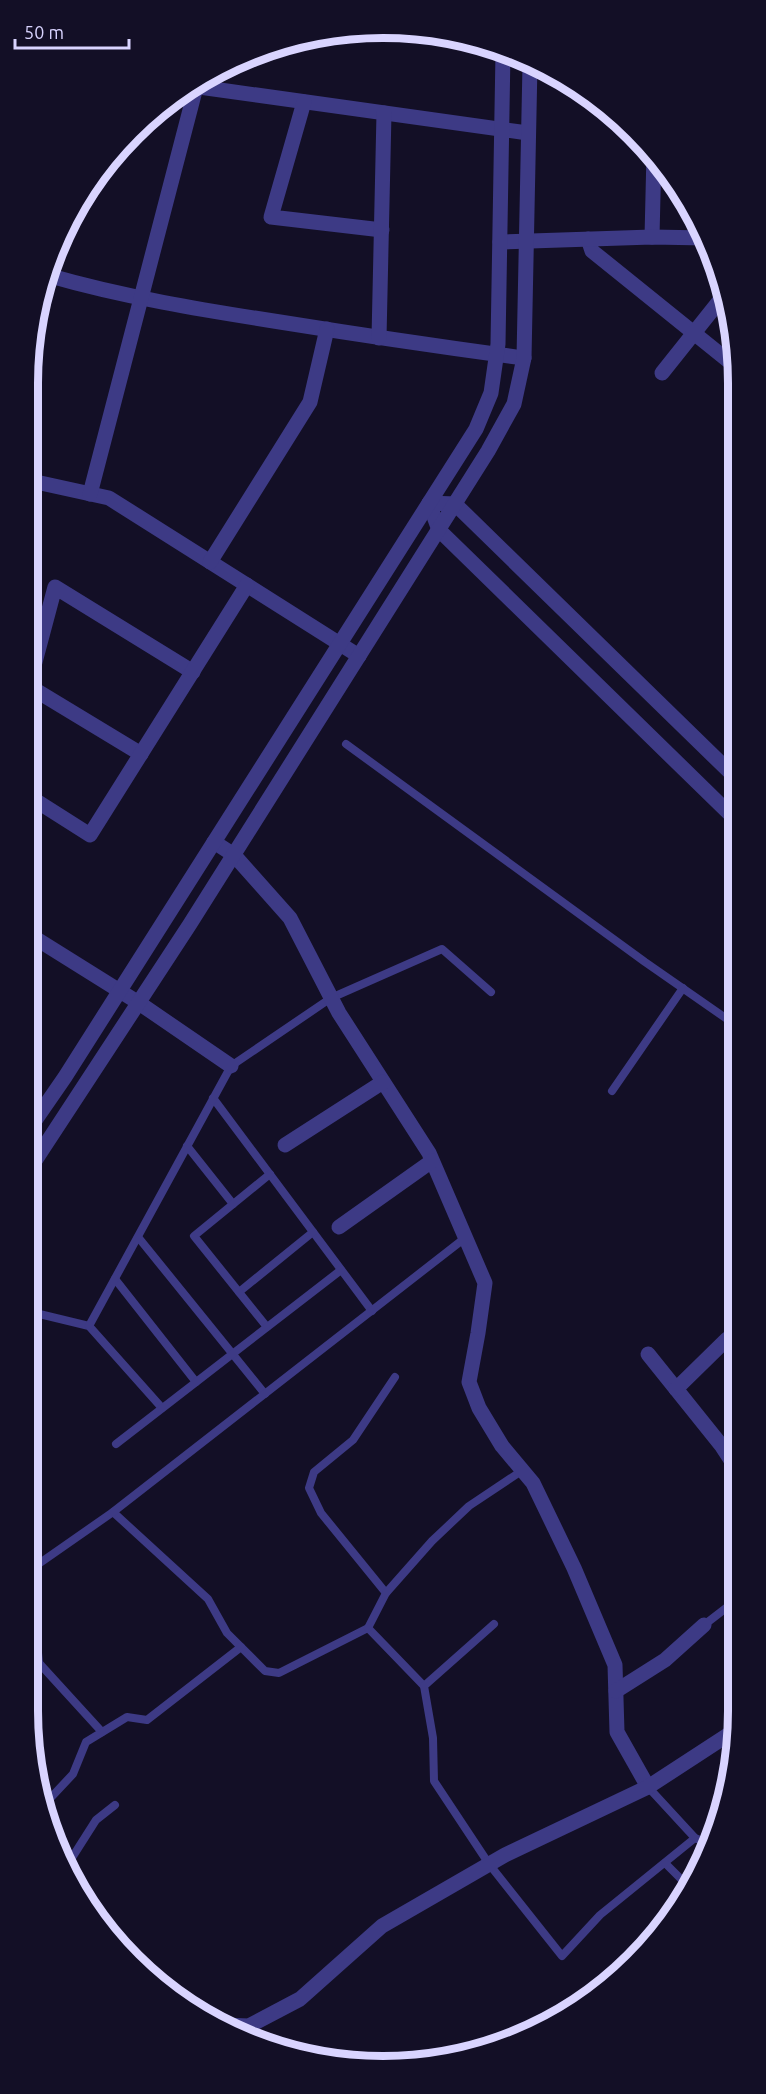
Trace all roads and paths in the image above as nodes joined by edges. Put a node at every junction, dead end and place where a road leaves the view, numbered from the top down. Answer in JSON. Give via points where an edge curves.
{"nodes":[{"id":1,"x":503,"y":59,"type":"edge"},
{"id":2,"x":530,"y":70,"type":"edge"},
{"id":3,"x":203,"y":88,"type":"edge"},
{"id":4,"x":192,"y":95,"type":"edge"},
{"id":5,"x":304,"y":102,"type":"junction"},
{"id":6,"x":384,"y":113,"type":"junction"},
{"id":7,"x":502,"y":129,"type":"junction"},
{"id":8,"x":528,"y":133,"type":"junction"},
{"id":9,"x":654,"y":169,"type":"edge"},
{"id":10,"x":382,"y":230,"type":"junction"},
{"id":11,"x":652,"y":237,"type":"junction"},
{"id":12,"x":696,"y":238,"type":"edge"},
{"id":13,"x":588,"y":239,"type":"junction"},
{"id":14,"x":526,"y":241,"type":"junction"},
{"id":15,"x":500,"y":242,"type":"junction"},
{"id":16,"x":54,"y":277,"type":"edge"},
{"id":17,"x":142,"y":297,"type":"junction"},
{"id":18,"x":719,"y":301,"type":"edge"},
{"id":19,"x":327,"y":329,"type":"junction"},
{"id":20,"x":693,"y":333,"type":"junction"},
{"id":21,"x":379,"y":338,"type":"junction"},
{"id":22,"x":497,"y":354,"type":"junction"},
{"id":23,"x":524,"y":358,"type":"junction"},
{"id":24,"x":728,"y":361,"type":"edge"},
{"id":25,"x":662,"y":373,"type":"dead end"},
{"id":26,"x":38,"y":482,"type":"edge"},
{"id":27,"x":90,"y":494,"type":"junction"},
{"id":28,"x":429,"y":502,"type":"junction"},
{"id":29,"x":455,"y":504,"type":"junction"},
{"id":30,"x":439,"y":530,"type":"junction"},
{"id":31,"x":210,"y":562,"type":"junction"},
{"id":32,"x":247,"y":585,"type":"junction"},
{"id":33,"x":339,"y":644,"type":"junction"},
{"id":34,"x":38,"y":650,"type":"edge"},
{"id":35,"x":359,"y":656,"type":"junction"},
{"id":36,"x":193,"y":672,"type":"junction"},
{"id":37,"x":38,"y":693,"type":"edge"},
{"id":38,"x":346,"y":744,"type":"dead end"},
{"id":39,"x":141,"y":754,"type":"junction"},
{"id":40,"x":728,"y":770,"type":"edge"},
{"id":41,"x":38,"y":802,"type":"edge"},
{"id":42,"x":728,"y":812,"type":"edge"},
{"id":43,"x":214,"y":842,"type":"junction"},
{"id":44,"x":234,"y":855,"type":"junction"},
{"id":45,"x":38,"y":940,"type":"edge"},
{"id":46,"x":683,"y":988,"type":"junction"},
{"id":47,"x":120,"y":991,"type":"junction"},
{"id":48,"x":491,"y":992,"type":"dead end"},
{"id":49,"x":331,"y":998,"type":"junction"},
{"id":50,"x":139,"y":1003,"type":"junction"},
{"id":51,"x":728,"y":1020,"type":"edge"},
{"id":52,"x":231,"y":1066,"type":"junction"},
{"id":53,"x":383,"y":1082,"type":"junction"},
{"id":54,"x":612,"y":1091,"type":"dead end"},
{"id":55,"x":213,"y":1098,"type":"junction"},
{"id":56,"x":38,"y":1116,"type":"edge"},
{"id":57,"x":285,"y":1144,"type":"dead end"},
{"id":58,"x":187,"y":1146,"type":"junction"},
{"id":59,"x":38,"y":1156,"type":"edge"},
{"id":60,"x":432,"y":1161,"type":"junction"},
{"id":61,"x":270,"y":1174,"type":"junction"},
{"id":62,"x":233,"y":1204,"type":"junction"},
{"id":63,"x":339,"y":1227,"type":"dead end"},
{"id":64,"x":313,"y":1232,"type":"junction"},
{"id":65,"x":138,"y":1237,"type":"junction"},
{"id":66,"x":465,"y":1238,"type":"junction"},
{"id":67,"x":341,"y":1270,"type":"junction"},
{"id":68,"x":115,"y":1279,"type":"junction"},
{"id":69,"x":239,"y":1292,"type":"junction"},
{"id":70,"x":372,"y":1311,"type":"junction"},
{"id":71,"x":38,"y":1314,"type":"edge"},
{"id":72,"x":89,"y":1326,"type":"junction"},
{"id":73,"x":267,"y":1327,"type":"junction"},
{"id":74,"x":727,"y":1339,"type":"dead end"},
{"id":75,"x":232,"y":1354,"type":"junction"},
{"id":76,"x":648,"y":1354,"type":"dead end"},
{"id":77,"x":395,"y":1377,"type":"dead end"},
{"id":78,"x":196,"y":1382,"type":"junction"},
{"id":79,"x":676,"y":1389,"type":"junction"},
{"id":80,"x":265,"y":1394,"type":"junction"},
{"id":81,"x":162,"y":1408,"type":"junction"},
{"id":82,"x":116,"y":1444,"type":"dead end"},
{"id":83,"x":728,"y":1455,"type":"edge"},
{"id":84,"x":523,"y":1470,"type":"junction"},
{"id":85,"x":113,"y":1512,"type":"junction"},
{"id":86,"x":38,"y":1564,"type":"edge"},
{"id":87,"x":386,"y":1593,"type":"junction"},
{"id":88,"x":728,"y":1606,"type":"edge"},
{"id":89,"x":494,"y":1624,"type":"dead end"},
{"id":90,"x":704,"y":1625,"type":"joint"},
{"id":91,"x":368,"y":1628,"type":"junction"},
{"id":92,"x":38,"y":1643,"type":"edge"},
{"id":93,"x":241,"y":1647,"type":"junction"},
{"id":94,"x":39,"y":1663,"type":"joint"},
{"id":95,"x":424,"y":1686,"type":"junction"},
{"id":96,"x":616,"y":1691,"type":"junction"},
{"id":97,"x":102,"y":1732,"type":"junction"},
{"id":98,"x":728,"y":1735,"type":"edge"},
{"id":99,"x":648,"y":1787,"type":"junction"},
{"id":100,"x":49,"y":1800,"type":"edge"},
{"id":101,"x":115,"y":1805,"type":"dead end"},
{"id":102,"x":694,"y":1838,"type":"junction"},
{"id":103,"x":703,"y":1841,"type":"edge"},
{"id":104,"x":71,"y":1859,"type":"edge"},
{"id":105,"x":665,"y":1863,"type":"junction"},
{"id":106,"x":489,"y":1864,"type":"junction"},
{"id":107,"x":683,"y":1881,"type":"edge"},
{"id":108,"x":241,"y":2026,"type":"edge"}],
"edges":[{"from":1,"to":7,"type":"street"},
{"from":2,"to":8,"type":"street"},
{"from":3,"to":5,"type":"street"},
{"from":4,"to":17,"type":"street"},
{"from":5,"to":6,"type":"street"},
{"from":5,"to":10,"type":"street","via":[[271,217]]},
{"from":6,"to":7,"type":"street"},
{"from":6,"to":10,"type":"street"},
{"from":7,"to":8,"type":"street"},
{"from":7,"to":15,"type":"street"},
{"from":8,"to":14,"type":"street"},
{"from":9,"to":11,"type":"street"},
{"from":10,"to":21,"type":"street"},
{"from":11,"to":12,"type":"street"},
{"from":11,"to":13,"type":"street"},
{"from":13,"to":14,"type":"street"},
{"from":13,"to":20,"type":"street","via":[[592,251]]},
{"from":14,"to":15,"type":"street"},
{"from":14,"to":23,"type":"street"},
{"from":15,"to":22,"type":"street"},
{"from":16,"to":17,"type":"street"},
{"from":17,"to":19,"type":"street"},
{"from":17,"to":27,"type":"street"},
{"from":18,"to":20,"type":"street"},
{"from":19,"to":21,"type":"street"},
{"from":19,"to":31,"type":"street","via":[[310,402]]},
{"from":20,"to":24,"type":"street"},
{"from":20,"to":25,"type":"street"},
{"from":21,"to":22,"type":"street"},
{"from":22,"to":23,"type":"street"},
{"from":22,"to":28,"type":"street","via":[[491,393],[476,429]]},
{"from":23,"to":29,"type":"street","via":[[514,404]]},
{"from":26,"to":27,"type":"street"},
{"from":27,"to":31,"type":"street","via":[[109,498]]},
{"from":28,"to":29,"type":"street"},
{"from":28,"to":30,"type":"street"},
{"from":28,"to":33,"type":"street"},
{"from":29,"to":30,"type":"street"},
{"from":29,"to":40,"type":"street"},
{"from":30,"to":35,"type":"street"},
{"from":30,"to":42,"type":"street"},
{"from":31,"to":32,"type":"street"},
{"from":32,"to":33,"type":"street"},
{"from":32,"to":36,"type":"street"},
{"from":33,"to":35,"type":"street"},
{"from":33,"to":43,"type":"street"},
{"from":34,"to":36,"type":"street","via":[[55,587]]},
{"from":35,"to":44,"type":"street"},
{"from":36,"to":39,"type":"street"},
{"from":37,"to":39,"type":"street"},
{"from":38,"to":46,"type":"lane"},
{"from":39,"to":41,"type":"street","via":[[90,835]]},
{"from":43,"to":44,"type":"street"},
{"from":43,"to":47,"type":"street"},
{"from":44,"to":49,"type":"street","via":[[290,918]]},
{"from":44,"to":50,"type":"street"},
{"from":45,"to":47,"type":"street"},
{"from":46,"to":51,"type":"lane"},
{"from":46,"to":54,"type":"lane"},
{"from":47,"to":50,"type":"street"},
{"from":47,"to":56,"type":"street"},
{"from":48,"to":49,"type":"lane","via":[[442,949]]},
{"from":49,"to":52,"type":"lane"},
{"from":49,"to":53,"type":"street"},
{"from":50,"to":52,"type":"street"},
{"from":50,"to":59,"type":"street"},
{"from":52,"to":55,"type":"lane"},
{"from":53,"to":57,"type":"street"},
{"from":53,"to":60,"type":"street"},
{"from":55,"to":58,"type":"lane"},
{"from":55,"to":61,"type":"lane"},
{"from":58,"to":62,"type":"lane"},
{"from":58,"to":65,"type":"lane"},
{"from":60,"to":63,"type":"street"},
{"from":60,"to":66,"type":"street"},
{"from":61,"to":62,"type":"lane"},
{"from":61,"to":64,"type":"lane"},
{"from":62,"to":69,"type":"lane","via":[[194,1236]]},
{"from":64,"to":67,"type":"lane"},
{"from":64,"to":69,"type":"lane"},
{"from":65,"to":68,"type":"lane"},
{"from":65,"to":75,"type":"lane"},
{"from":66,"to":70,"type":"lane"},
{"from":66,"to":84,"type":"street","via":[[485,1283],[469,1382],[479,1408],[502,1446]]},
{"from":67,"to":70,"type":"lane"},
{"from":67,"to":73,"type":"lane"},
{"from":68,"to":72,"type":"lane"},
{"from":68,"to":78,"type":"lane"},
{"from":69,"to":73,"type":"lane"},
{"from":70,"to":80,"type":"lane"},
{"from":71,"to":72,"type":"lane"},
{"from":72,"to":81,"type":"lane"},
{"from":73,"to":75,"type":"lane"},
{"from":74,"to":79,"type":"street"},
{"from":75,"to":78,"type":"lane"},
{"from":75,"to":80,"type":"lane"},
{"from":76,"to":79,"type":"street"},
{"from":77,"to":87,"type":"lane","via":[[353,1440],[314,1472],[309,1488],[321,1512]]},
{"from":78,"to":81,"type":"lane"},
{"from":79,"to":83,"type":"street"},
{"from":80,"to":85,"type":"lane"},
{"from":81,"to":82,"type":"lane"},
{"from":84,"to":87,"type":"lane","via":[[469,1506]]},
{"from":84,"to":96,"type":"street","via":[[574,1568],[615,1665]]},
{"from":85,"to":86,"type":"lane"},
{"from":85,"to":93,"type":"lane","via":[[208,1599],[227,1633]]},
{"from":87,"to":91,"type":"lane"},
{"from":88,"to":90,"type":"lane"},
{"from":89,"to":95,"type":"lane"},
{"from":90,"to":96,"type":"street","via":[[665,1660]]},
{"from":91,"to":93,"type":"lane","via":[[279,1673],[265,1671]]},
{"from":91,"to":95,"type":"lane"},
{"from":92,"to":94,"type":"lane"},
{"from":93,"to":97,"type":"lane","via":[[147,1720],[127,1717]]},
{"from":94,"to":97,"type":"lane"},
{"from":95,"to":106,"type":"lane","via":[[433,1738],[434,1781]]},
{"from":96,"to":99,"type":"street","via":[[617,1732]]},
{"from":97,"to":100,"type":"lane","via":[[86,1742],[73,1774]]},
{"from":98,"to":99,"type":"street"},
{"from":99,"to":102,"type":"lane"},
{"from":99,"to":106,"type":"street"},
{"from":101,"to":104,"type":"lane","via":[[96,1820]]},
{"from":102,"to":103,"type":"lane"},
{"from":102,"to":105,"type":"lane"},
{"from":105,"to":106,"type":"lane","via":[[600,1916],[562,1956]]},
{"from":105,"to":107,"type":"lane"},
{"from":106,"to":108,"type":"street","via":[[382,1926],[300,1999],[249,2026]]}]}
